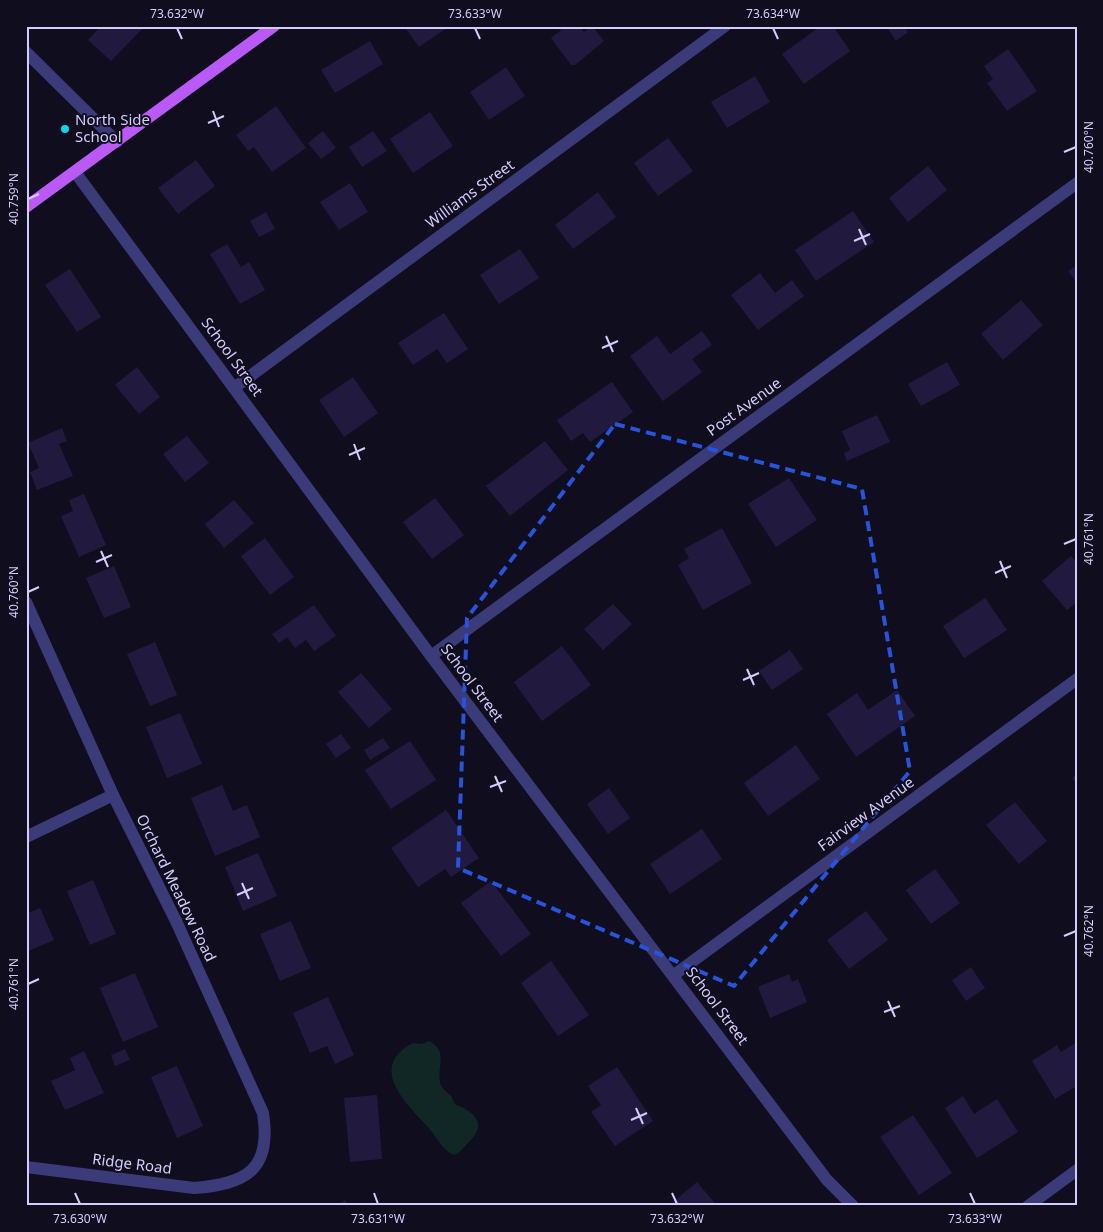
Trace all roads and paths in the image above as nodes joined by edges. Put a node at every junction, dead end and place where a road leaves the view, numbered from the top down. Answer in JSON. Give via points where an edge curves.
{"nodes":[{"id":1,"x":274,"y":26,"type":"edge"},
{"id":2,"x":725,"y":26,"type":"edge"},
{"id":3,"x":26,"y":52,"type":"edge"},
{"id":4,"x":117,"y":142,"type":"junction"},
{"id":5,"x":76,"y":172,"type":"junction"},
{"id":6,"x":1077,"y":183,"type":"edge"},
{"id":7,"x":26,"y":207,"type":"edge"},
{"id":8,"x":234,"y":388,"type":"junction"},
{"id":9,"x":26,"y":602,"type":"edge"},
{"id":10,"x":431,"y":656,"type":"junction"},
{"id":11,"x":1077,"y":679,"type":"edge"},
{"id":12,"x":113,"y":795,"type":"junction"},
{"id":13,"x":26,"y":837,"type":"edge"},
{"id":14,"x":674,"y":976,"type":"junction"},
{"id":15,"x":26,"y":1167,"type":"edge"},
{"id":16,"x":1077,"y":1170,"type":"edge"},
{"id":17,"x":233,"y":1182,"type":"joint"},
{"id":18,"x":853,"y":1206,"type":"edge"},
{"id":19,"x":1028,"y":1206,"type":"edge"}],
"edges":[{"from":1,"to":4,"type":"main road"},
{"from":2,"to":8,"type":"street","name":"Williams Street"},
{"from":3,"to":4,"type":"street"},
{"from":4,"to":5,"type":"main road"},
{"from":5,"to":7,"type":"main road"},
{"from":5,"to":8,"type":"street","name":"School Street"},
{"from":6,"to":10,"type":"street","name":"Post Avenue"},
{"from":8,"to":10,"type":"street","name":"School Street"},
{"from":9,"to":12,"type":"street","name":"Orchard Meadow Road"},
{"from":10,"to":14,"type":"street","name":"School Street"},
{"from":11,"to":14,"type":"street","name":"Fairview Avenue"},
{"from":12,"to":13,"type":"street"},
{"from":12,"to":17,"type":"street","name":"Orchard Meadow Road","via":[[176,921],[263,1113],[264,1149],[251,1172]]},
{"from":14,"to":18,"type":"street","name":"School Street","via":[[827,1180]]},
{"from":15,"to":17,"type":"street","name":"Ridge Road","via":[[194,1188]]},
{"from":16,"to":19,"type":"street"}]}
